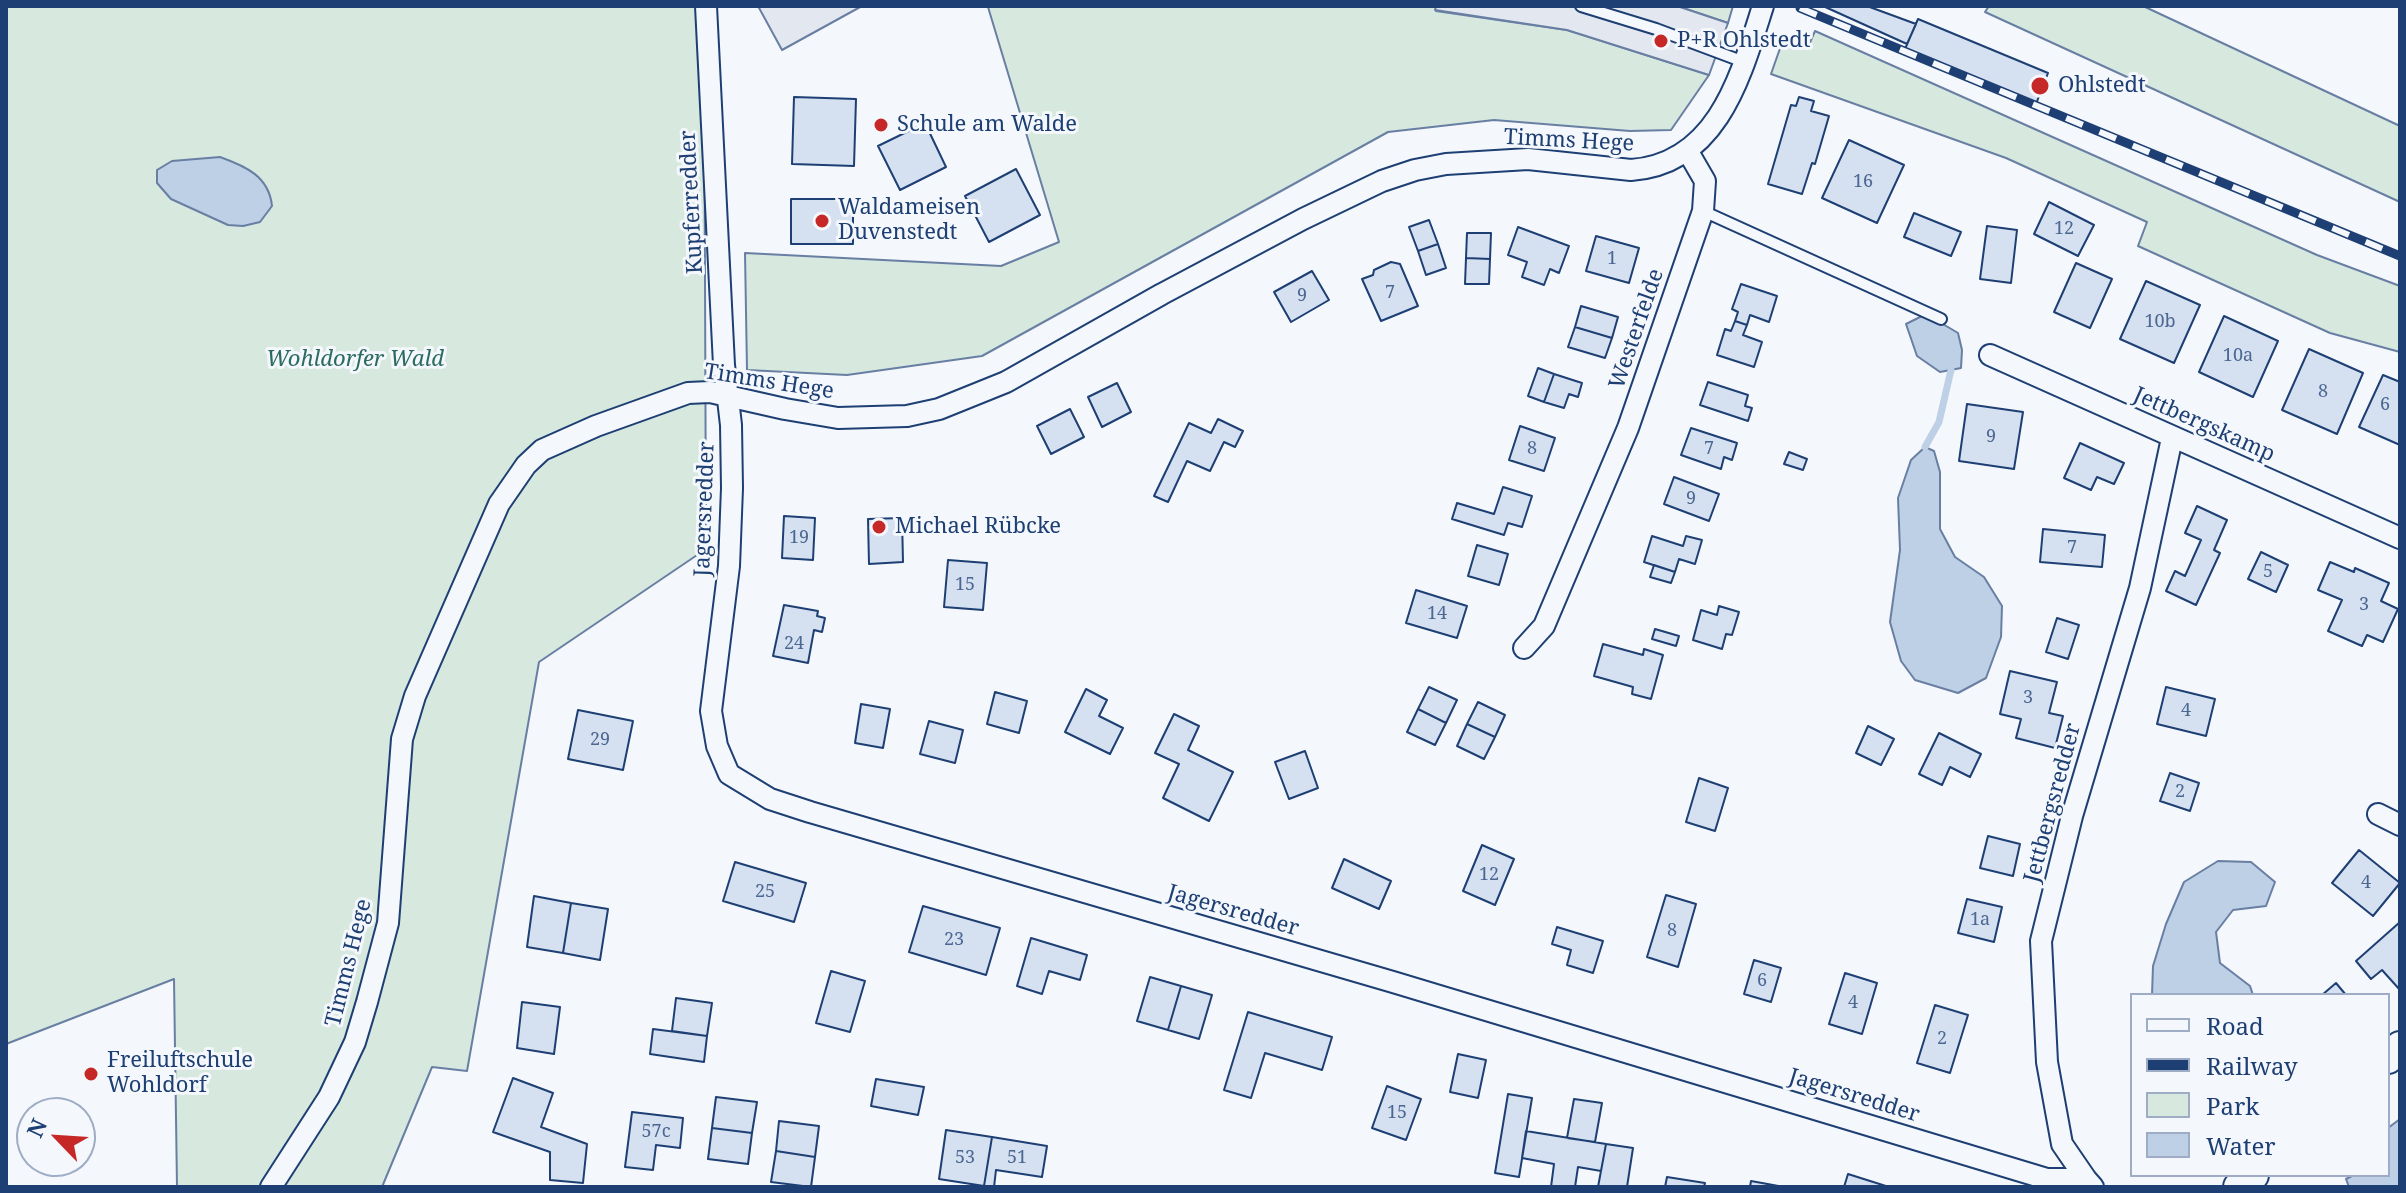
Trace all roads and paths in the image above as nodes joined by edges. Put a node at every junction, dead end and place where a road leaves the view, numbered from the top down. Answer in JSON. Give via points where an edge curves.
{"nodes":[{"id":1,"x":706,"y":6,"type":"edge"},
{"id":2,"x":1581,"y":6,"type":"edge"},
{"id":3,"x":1763,"y":6,"type":"edge"},
{"id":4,"x":1744,"y":62,"type":"junction"},
{"id":5,"x":1687,"y":150,"type":"junction"},
{"id":6,"x":1703,"y":211,"type":"junction"},
{"id":7,"x":1941,"y":319,"type":"dead end"},
{"id":8,"x":1990,"y":355,"type":"dead end"},
{"id":9,"x":728,"y":395,"type":"junction"},
{"id":10,"x":2172,"y":438,"type":"junction"},
{"id":11,"x":2400,"y":538,"type":"edge"},
{"id":12,"x":1524,"y":648,"type":"dead end"},
{"id":13,"x":2378,"y":814,"type":"dead end"},
{"id":14,"x":2400,"y":825,"type":"edge"},
{"id":15,"x":2090,"y":1183,"type":"edge"},
{"id":16,"x":271,"y":1187,"type":"edge"}],
"edges":[{"from":1,"to":9,"type":"street","name":"Kupferredder"},
{"from":2,"to":4,"type":"lane"},
{"from":3,"to":4,"type":"street"},
{"from":4,"to":5,"type":"street","via":[[1724,110]]},
{"from":5,"to":6,"type":"street","name":"Westerfelde","via":[[1705,181]]},
{"from":5,"to":9,"type":"street","name":"Timms Hege","via":[[1648,169],[1528,159],[1446,164],[1382,181],[1162,294],[1006,382],[939,409],[907,416],[838,418]]},
{"from":6,"to":7,"type":"lane"},
{"from":6,"to":12,"type":"street","name":"Westerfelde","via":[[1628,428],[1544,626]]},
{"from":8,"to":10,"type":"street","name":"Jettbergskamp"},
{"from":9,"to":15,"type":"street","name":"Jagersredder","via":[[729,566],[711,711],[729,774],[770,799],[2047,1179]]},
{"from":9,"to":16,"type":"street","name":"Timms Hege","via":[[670,398],[561,439],[526,465],[499,504],[407,717],[388,923],[355,1042],[329,1097]]},
{"from":10,"to":11,"type":"street","name":"Jettbergskamp"},
{"from":10,"to":15,"type":"street","name":"Jettbergsredder","via":[[2140,588],[2041,941],[2047,1062],[2062,1144]]},
{"from":13,"to":14,"type":"street"}]}
